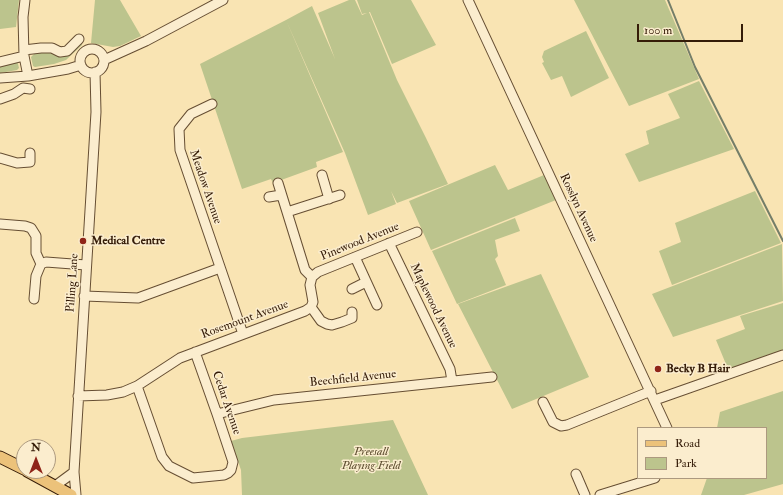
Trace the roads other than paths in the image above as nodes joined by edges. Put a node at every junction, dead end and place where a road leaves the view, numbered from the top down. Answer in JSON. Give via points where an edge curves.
{"nodes":[{"id":1,"x":25,"y":0,"type":"edge"},
{"id":2,"x":222,"y":0,"type":"edge"},
{"id":3,"x":468,"y":0,"type":"edge"},
{"id":4,"x":75,"y":40,"type":"dead end"},
{"id":5,"x":24,"y":53,"type":"junction"},
{"id":6,"x":104,"y":60,"type":"junction"},
{"id":7,"x":0,"y":62,"type":"edge"},
{"id":8,"x":81,"y":65,"type":"junction"},
{"id":9,"x":95,"y":72,"type":"junction"},
{"id":10,"x":28,"y":76,"type":"junction"},
{"id":11,"x":0,"y":78,"type":"edge"},
{"id":12,"x":30,"y":89,"type":"dead end"},
{"id":13,"x":0,"y":99,"type":"edge"},
{"id":14,"x":212,"y":104,"type":"dead end"},
{"id":15,"x":0,"y":158,"type":"edge"},
{"id":16,"x":31,"y":161,"type":"dead end"},
{"id":17,"x":322,"y":175,"type":"dead end"},
{"id":18,"x":278,"y":183,"type":"dead end"},
{"id":19,"x":281,"y":195,"type":"junction"},
{"id":20,"x":340,"y":195,"type":"dead end"},
{"id":21,"x":269,"y":197,"type":"dead end"},
{"id":22,"x":329,"y":199,"type":"junction"},
{"id":23,"x":287,"y":212,"type":"junction"},
{"id":24,"x":0,"y":224,"type":"edge"},
{"id":25,"x":418,"y":232,"type":"dead end"},
{"id":26,"x":389,"y":244,"type":"junction"},
{"id":27,"x":355,"y":257,"type":"junction"},
{"id":28,"x":41,"y":264,"type":"junction"},
{"id":29,"x":86,"y":265,"type":"junction"},
{"id":30,"x":220,"y":268,"type":"junction"},
{"id":31,"x":312,"y":277,"type":"junction"},
{"id":32,"x":366,"y":282,"type":"junction"},
{"id":33,"x":352,"y":289,"type":"dead end"},
{"id":34,"x":84,"y":296,"type":"junction"},
{"id":35,"x":34,"y":299,"type":"dead end"},
{"id":36,"x":377,"y":305,"type":"dead end"},
{"id":37,"x":311,"y":307,"type":"junction"},
{"id":38,"x":352,"y":312,"type":"dead end"},
{"id":39,"x":243,"y":334,"type":"junction"},
{"id":40,"x":195,"y":352,"type":"junction"},
{"id":41,"x":783,"y":355,"type":"edge"},
{"id":42,"x":492,"y":377,"type":"dead end"},
{"id":43,"x":452,"y":381,"type":"junction"},
{"id":44,"x":137,"y":386,"type":"junction"},
{"id":45,"x":78,"y":396,"type":"junction"},
{"id":46,"x":653,"y":396,"type":"junction"},
{"id":47,"x":543,"y":402,"type":"dead end"},
{"id":48,"x":218,"y":414,"type":"junction"},
{"id":49,"x":667,"y":427,"type":"edge"},
{"id":50,"x":0,"y":457,"type":"edge"},
{"id":51,"x":16,"y":465,"type":"edge"},
{"id":52,"x":74,"y":472,"type":"junction"},
{"id":53,"x":576,"y":474,"type":"dead end"},
{"id":54,"x":42,"y":479,"type":"edge"},
{"id":55,"x":651,"y":479,"type":"edge"},
{"id":56,"x":55,"y":486,"type":"junction"},
{"id":57,"x":71,"y":495,"type":"edge"},
{"id":58,"x":76,"y":495,"type":"edge"},
{"id":59,"x":585,"y":495,"type":"edge"},
{"id":60,"x":600,"y":495,"type":"edge"}],
"edges":[{"from":1,"to":5,"type":"street"},
{"from":2,"to":6,"type":"street","via":[[146,41]]},
{"from":3,"to":46,"type":"street","name":"Rosslyn Avenue"},
{"from":4,"to":5,"type":"street","via":[[67,51],[41,48]]},
{"from":5,"to":7,"type":"street"},
{"from":5,"to":10,"type":"street"},
{"from":6,"to":8,"type":"street","via":[[100,52],[90,49],[81,56]]},
{"from":6,"to":9,"type":"street","via":[[100,69]]},
{"from":8,"to":9,"type":"street","via":[[87,71]]},
{"from":8,"to":10,"type":"street"},
{"from":9,"to":29,"type":"street","name":"Pilling Lane","via":[[96,112]]},
{"from":10,"to":11,"type":"street"},
{"from":12,"to":13,"type":"street","via":[[23,88]]},
{"from":14,"to":30,"type":"street","name":"Meadow Avenue","via":[[191,114],[179,129],[180,150]]},
{"from":15,"to":16,"type":"street","via":[[17,163]]},
{"from":17,"to":22,"type":"street"},
{"from":18,"to":19,"type":"street"},
{"from":19,"to":21,"type":"street"},
{"from":19,"to":23,"type":"street"},
{"from":20,"to":22,"type":"street"},
{"from":22,"to":23,"type":"street"},
{"from":23,"to":31,"type":"street","via":[[305,270]]},
{"from":24,"to":28,"type":"street","via":[[31,228],[36,236],[36,253]]},
{"from":25,"to":26,"type":"street","name":"Pinewood Avenue"},
{"from":26,"to":27,"type":"street","name":"Pinewood Avenue"},
{"from":26,"to":43,"type":"street","name":"Maplewood Avenue","via":[[450,369]]},
{"from":27,"to":31,"type":"street","name":"Pinewood Avenue","via":[[318,272]]},
{"from":27,"to":32,"type":"street"},
{"from":28,"to":29,"type":"street","via":[[46,262]]},
{"from":28,"to":35,"type":"street","via":[[36,276]]},
{"from":29,"to":34,"type":"street","name":"Pilling Lane"},
{"from":30,"to":34,"type":"street","via":[[138,298]]},
{"from":30,"to":39,"type":"street","name":"Meadow Avenue"},
{"from":31,"to":37,"type":"street"},
{"from":32,"to":33,"type":"street"},
{"from":32,"to":36,"type":"street"},
{"from":34,"to":45,"type":"street","name":"Pilling Lane"},
{"from":37,"to":38,"type":"street","via":[[321,321],[332,325],[352,318]]},
{"from":37,"to":39,"type":"street","name":"Rosemount Avenue"},
{"from":39,"to":40,"type":"street","name":"Rosemount Avenue"},
{"from":40,"to":44,"type":"street","name":"Rosemount Avenue","via":[[180,358]]},
{"from":40,"to":48,"type":"street","name":"Cedar Avenue"},
{"from":41,"to":46,"type":"street"},
{"from":42,"to":43,"type":"street","name":"Beechfield Avenue"},
{"from":43,"to":48,"type":"street","name":"Beechfield Avenue","via":[[274,400]]},
{"from":44,"to":45,"type":"street","name":"Rosemount Avenue","via":[[106,395]]},
{"from":44,"to":48,"type":"street","name":"Cedar Avenue","via":[[162,457],[169,466],[188,477],[224,475],[232,470]]},
{"from":45,"to":52,"type":"street","name":"Pilling Lane"},
{"from":46,"to":47,"type":"street","via":[[562,426],[554,422]]},
{"from":46,"to":49,"type":"street","name":"Rosslyn Avenue"},
{"from":50,"to":51,"type":"main road"},
{"from":52,"to":56,"type":"street"},
{"from":52,"to":58,"type":"street","name":"Pilling Lane"},
{"from":53,"to":59,"type":"street"},
{"from":54,"to":56,"type":"main road"},
{"from":55,"to":60,"type":"street"},
{"from":56,"to":57,"type":"main road"}]}
